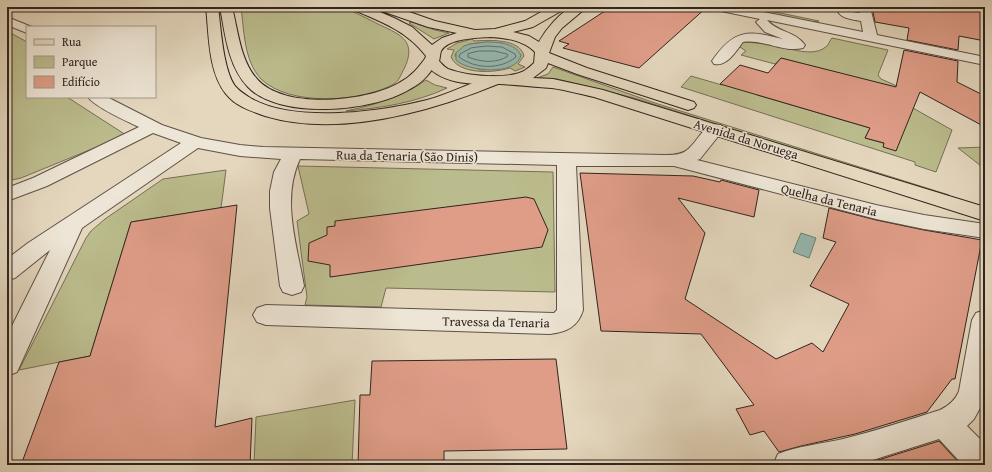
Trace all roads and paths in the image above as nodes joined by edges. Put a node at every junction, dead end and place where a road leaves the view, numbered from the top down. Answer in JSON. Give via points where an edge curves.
{"nodes":[{"id":1,"x":212,"y":7,"type":"edge"},
{"id":2,"x":226,"y":7,"type":"edge"},
{"id":3,"x":358,"y":7,"type":"edge"},
{"id":4,"x":383,"y":7,"type":"edge"},
{"id":5,"x":581,"y":7,"type":"edge"},
{"id":6,"x":720,"y":7,"type":"edge"},
{"id":7,"x":842,"y":7,"type":"edge"},
{"id":8,"x":555,"y":8,"type":"edge"},
{"id":9,"x":865,"y":12,"type":"edge"},
{"id":10,"x":766,"y":16,"type":"junction"},
{"id":11,"x":824,"y":16,"type":"dead end"},
{"id":12,"x":7,"y":20,"type":"edge"},
{"id":13,"x":26,"y":29,"type":"edge"},
{"id":14,"x":830,"y":30,"type":"junction"},
{"id":15,"x":484,"y":33,"type":"junction"},
{"id":16,"x":870,"y":38,"type":"junction"},
{"id":17,"x":543,"y":53,"type":"junction"},
{"id":18,"x":432,"y":56,"type":"junction"},
{"id":19,"x":719,"y":61,"type":"dead end"},
{"id":20,"x":985,"y":61,"type":"edge"},
{"id":21,"x":498,"y":81,"type":"junction"},
{"id":22,"x":98,"y":98,"type":"edge"},
{"id":23,"x":152,"y":127,"type":"junction"},
{"id":24,"x":715,"y":129,"type":"junction"},
{"id":25,"x":194,"y":142,"type":"junction"},
{"id":26,"x":293,"y":154,"type":"junction"},
{"id":27,"x":566,"y":160,"type":"junction"},
{"id":28,"x":674,"y":160,"type":"junction"},
{"id":29,"x":7,"y":195,"type":"edge"},
{"id":30,"x":985,"y":199,"type":"edge"},
{"id":31,"x":985,"y":214,"type":"edge"},
{"id":32,"x":73,"y":224,"type":"junction"},
{"id":33,"x":985,"y":231,"type":"edge"},
{"id":34,"x":52,"y":271,"type":"junction"},
{"id":35,"x":7,"y":272,"type":"edge"},
{"id":36,"x":292,"y":286,"type":"dead end"},
{"id":37,"x":266,"y":316,"type":"dead end"},
{"id":38,"x":984,"y":331,"type":"edge"},
{"id":39,"x":7,"y":364,"type":"edge"},
{"id":40,"x":944,"y":423,"type":"junction"},
{"id":41,"x":790,"y":465,"type":"edge"},
{"id":42,"x":984,"y":465,"type":"edge"}],
"edges":[{"from":1,"to":21,"type":"main road","via":[[225,82],[238,97],[249,104],[282,115],[329,118],[379,114],[429,104]]},
{"from":2,"to":18,"type":"main road","via":[[240,66],[245,76],[261,91],[292,102],[334,105],[376,98],[417,78],[429,67]]},
{"from":3,"to":18,"type":"main road","name":"Avenida da Noruega","via":[[409,30],[418,36]]},
{"from":4,"to":15,"type":"main road","via":[[432,24]]},
{"from":5,"to":17,"type":"main road","via":[[552,31]]},
{"from":6,"to":10,"type":"street"},
{"from":7,"to":9,"type":"street","via":[[847,14]]},
{"from":8,"to":15,"type":"main road","via":[[529,24]]},
{"from":9,"to":16,"type":"street"},
{"from":10,"to":14,"type":"street"},
{"from":10,"to":19,"type":"street","via":[[762,22],[764,26],[794,40],[798,45],[744,37],[739,39]]},
{"from":11,"to":14,"type":"street","via":[[829,21]]},
{"from":12,"to":13,"type":"street"},
{"from":14,"to":16,"type":"street"},
{"from":15,"to":17,"type":"main road","name":"Avenida da Noruega","via":[[523,38],[532,42]]},
{"from":15,"to":18,"type":"main road","via":[[445,42],[435,49]]},
{"from":16,"to":20,"type":"street"},
{"from":17,"to":21,"type":"main road","via":[[540,65],[535,70],[516,78]]},
{"from":17,"to":30,"type":"main road","name":"Avenida da Noruega","via":[[582,71]]},
{"from":18,"to":21,"type":"main road","name":"Avenida da Noruega","via":[[434,64],[439,69],[456,77]]},
{"from":21,"to":24,"type":"main road","name":"Avenida da Noruega","via":[[546,83],[578,88]]},
{"from":22,"to":23,"type":"street","name":"Rua da Tenaria (São Dinis)"},
{"from":23,"to":25,"type":"street","name":"Rua da Tenaria (São Dinis)"},
{"from":23,"to":29,"type":"street","via":[[40,182]]},
{"from":24,"to":28,"type":"street","name":"Rua da Tenaria (São Dinis)","via":[[693,155]]},
{"from":24,"to":31,"type":"main road","name":"Avenida da Noruega"},
{"from":25,"to":26,"type":"street","name":"Rua da Tenaria (São Dinis)","via":[[239,151]]},
{"from":25,"to":32,"type":"street"},
{"from":26,"to":27,"type":"street","name":"Rua da Tenaria (São Dinis)"},
{"from":26,"to":36,"type":"street","via":[[284,172],[280,191],[280,208]]},
{"from":27,"to":28,"type":"street","name":"Rua da Tenaria (São Dinis)"},
{"from":27,"to":37,"type":"street","name":"Travessa da Tenaria","via":[[570,310],[566,320],[550,324]]},
{"from":28,"to":33,"type":"street","name":"Quelha da Tenaria","via":[[876,212]]},
{"from":32,"to":34,"type":"street"},
{"from":32,"to":35,"type":"street","via":[[28,253]]},
{"from":34,"to":35,"type":"street","via":[[42,266],[26,266]]},
{"from":34,"to":39,"type":"street"},
{"from":38,"to":40,"type":"street","via":[[974,391],[965,409]]},
{"from":40,"to":41,"type":"street","via":[[835,456]]},
{"from":40,"to":42,"type":"street"}]}
